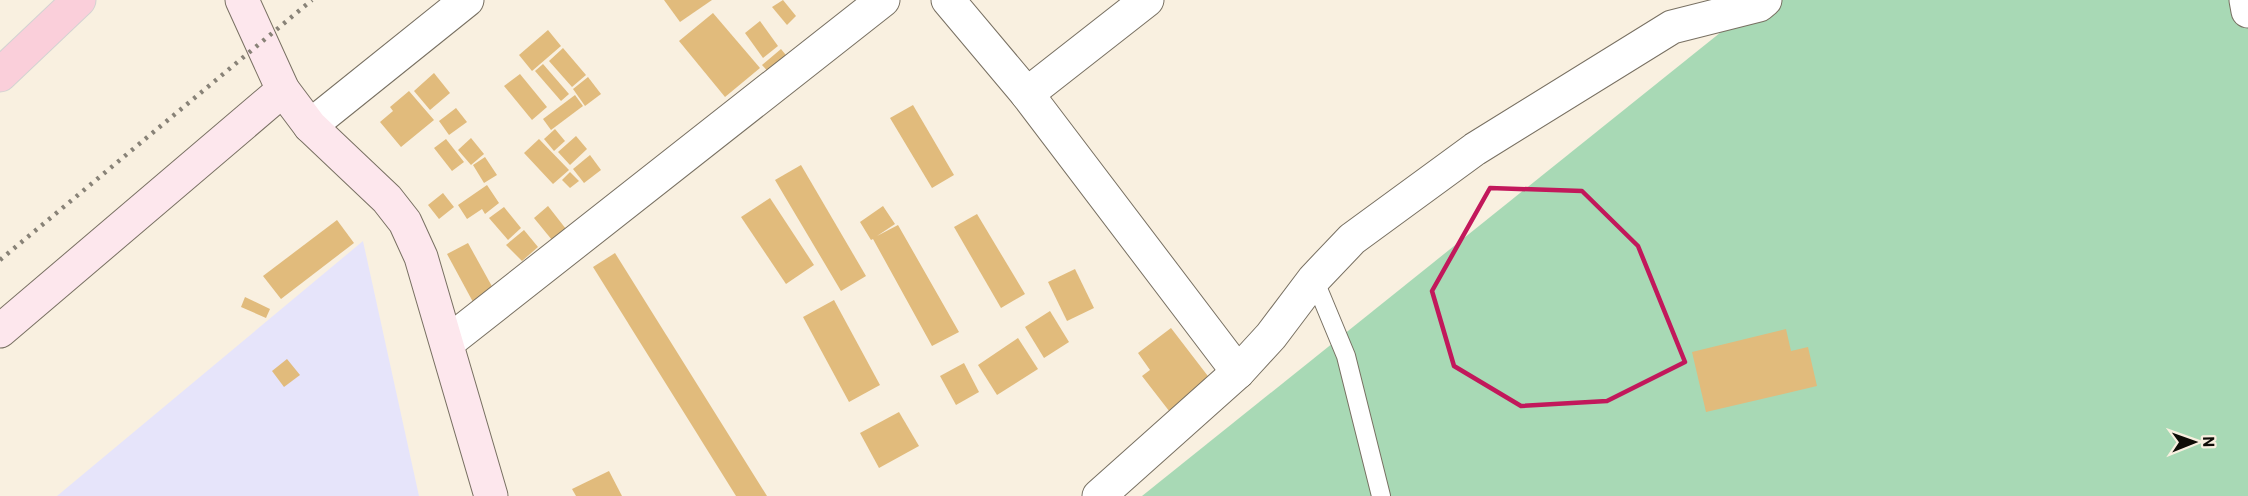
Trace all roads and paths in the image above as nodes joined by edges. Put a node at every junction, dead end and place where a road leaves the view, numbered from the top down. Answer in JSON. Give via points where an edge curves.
{"nodes":[{"id":1,"x":79,"y":0,"type":"edge"},
{"id":2,"x":242,"y":0,"type":"edge"},
{"id":3,"x":466,"y":0,"type":"edge"},
{"id":4,"x":883,"y":0,"type":"edge"},
{"id":5,"x":948,"y":0,"type":"edge"},
{"id":6,"x":1147,"y":0,"type":"edge"},
{"id":7,"x":2246,"y":0,"type":"edge"},
{"id":8,"x":1760,"y":2,"type":"edge"},
{"id":9,"x":2248,"y":11,"type":"edge"},
{"id":10,"x":0,"y":75,"type":"edge"},
{"id":11,"x":283,"y":90,"type":"junction"},
{"id":12,"x":1027,"y":94,"type":"junction"},
{"id":13,"x":310,"y":126,"type":"junction"},
{"id":14,"x":1314,"y":279,"type":"junction"},
{"id":15,"x":0,"y":331,"type":"edge"},
{"id":16,"x":447,"y":343,"type":"junction"},
{"id":17,"x":1239,"y":372,"type":"junction"},
{"id":18,"x":491,"y":496,"type":"edge"},
{"id":19,"x":1099,"y":496,"type":"edge"},
{"id":20,"x":1381,"y":496,"type":"edge"}],
"edges":[{"from":1,"to":10,"type":"main road"},
{"from":2,"to":11,"type":"street"},
{"from":3,"to":13,"type":"street"},
{"from":4,"to":16,"type":"street"},
{"from":5,"to":12,"type":"street"},
{"from":6,"to":12,"type":"street"},
{"from":7,"to":9,"type":"street"},
{"from":8,"to":14,"type":"street","via":[[1672,27],[1586,80],[1476,149],[1353,239]]},
{"from":11,"to":13,"type":"street"},
{"from":11,"to":15,"type":"street"},
{"from":12,"to":17,"type":"street"},
{"from":13,"to":16,"type":"street","via":[[387,199],[405,222],[422,257]]},
{"from":14,"to":17,"type":"street"},
{"from":14,"to":20,"type":"lane","via":[[1346,356]]},
{"from":16,"to":18,"type":"street"},
{"from":17,"to":19,"type":"street"}]}
